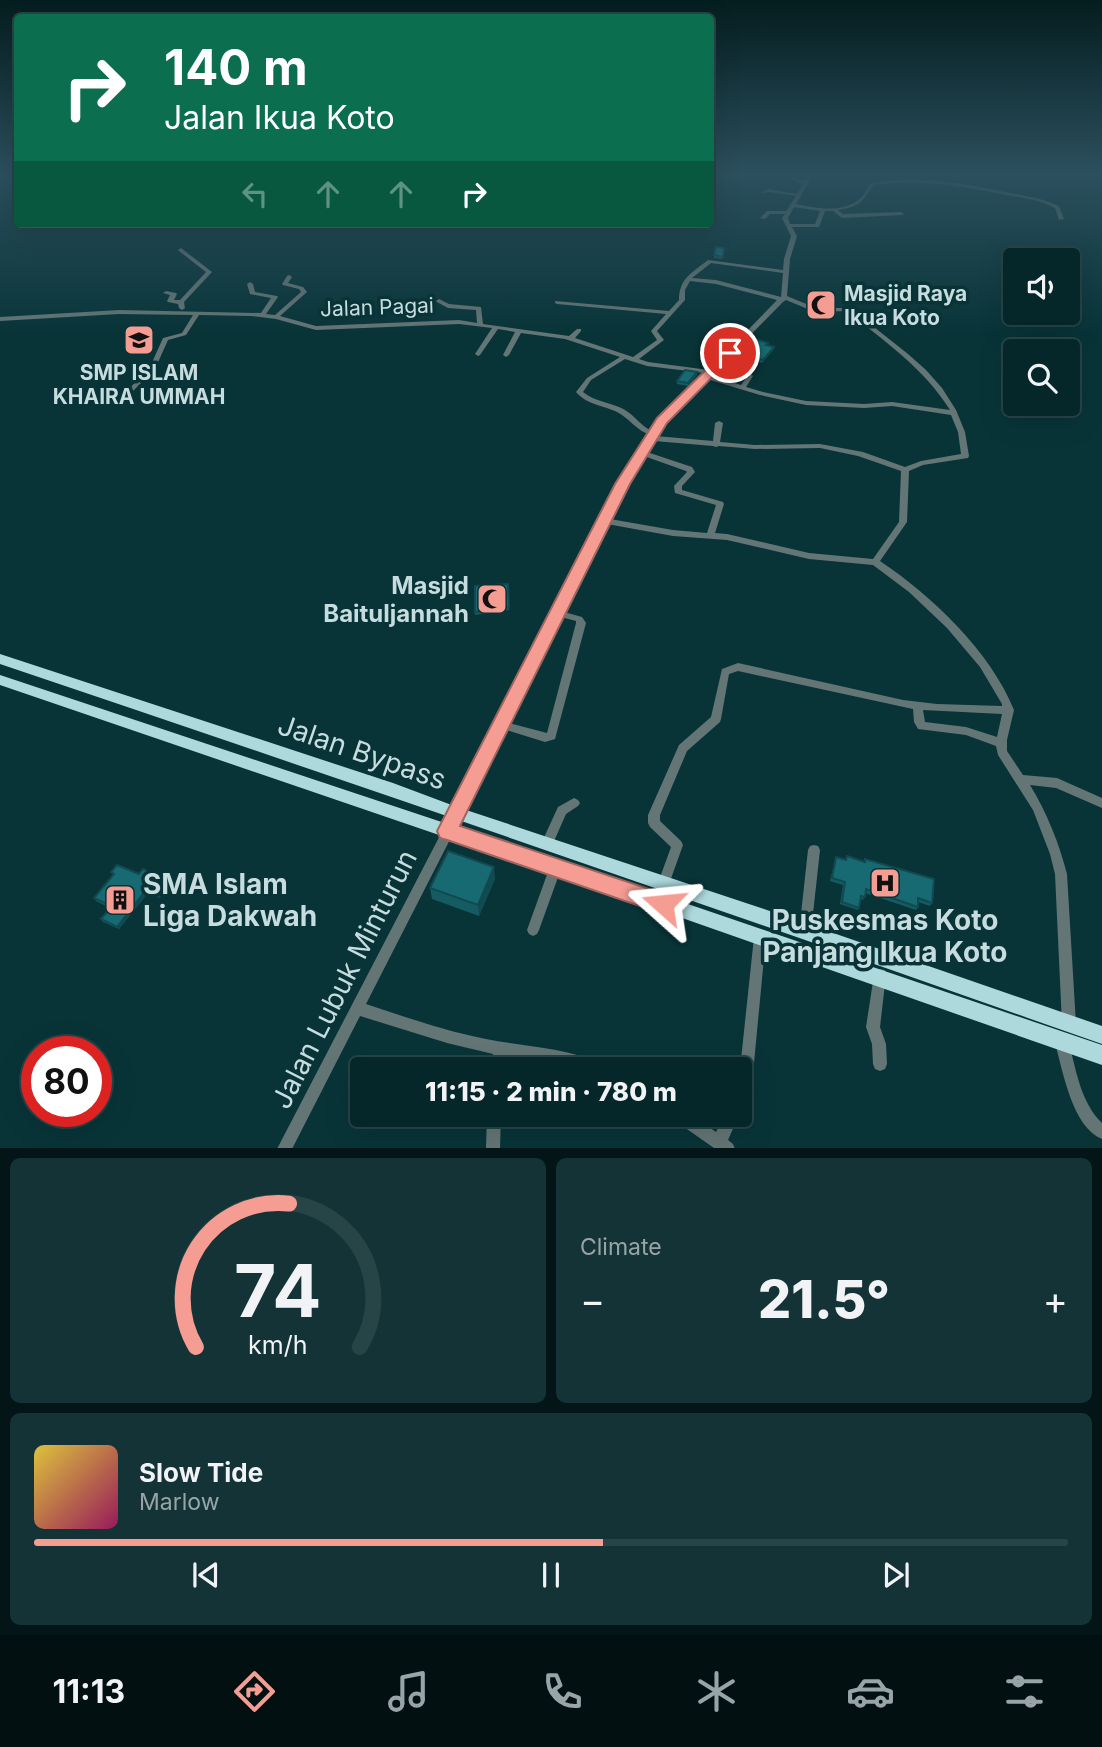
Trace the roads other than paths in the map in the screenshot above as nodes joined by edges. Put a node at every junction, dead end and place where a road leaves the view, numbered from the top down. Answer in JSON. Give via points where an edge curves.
{"nodes":[{"id":1,"x":789,"y":227,"type":"edge"},
{"id":2,"x":181,"y":250,"type":"dead end"},
{"id":3,"x":785,"y":272,"type":"junction"},
{"id":4,"x":289,"y":277,"type":"dead end"},
{"id":5,"x":688,"y":279,"type":"junction"},
{"id":6,"x":250,"y":284,"type":"dead end"},
{"id":7,"x":166,"y":293,"type":"dead end"},
{"id":8,"x":784,"y":298,"type":"junction"},
{"id":9,"x":439,"y":301,"type":"dead end"},
{"id":10,"x":556,"y":302,"type":"dead end"},
{"id":11,"x":181,"y":303,"type":"junction"},
{"id":12,"x":183,"y":313,"type":"junction"},
{"id":13,"x":197,"y":313,"type":"junction"},
{"id":14,"x":670,"y":313,"type":"junction"},
{"id":15,"x":262,"y":316,"type":"junction"},
{"id":16,"x":276,"y":317,"type":"junction"},
{"id":17,"x":0,"y":319,"type":"edge"},
{"id":18,"x":480,"y":325,"type":"junction"},
{"id":19,"x":495,"y":327,"type":"junction"},
{"id":20,"x":519,"y":330,"type":"junction"},
{"id":21,"x":579,"y":330,"type":"dead end"},
{"id":22,"x":570,"y":338,"type":"junction"},
{"id":23,"x":478,"y":354,"type":"dead end"},
{"id":24,"x":506,"y":355,"type":"dead end"},
{"id":25,"x":624,"y":357,"type":"junction"},
{"id":26,"x":634,"y":360,"type":"junction"},
{"id":27,"x":708,"y":374,"type":"junction"},
{"id":28,"x":750,"y":376,"type":"dead end"},
{"id":29,"x":743,"y":387,"type":"junction"},
{"id":30,"x":126,"y":395,"type":"dead end"},
{"id":31,"x":954,"y":413,"type":"junction"},
{"id":32,"x":719,"y":423,"type":"dead end"},
{"id":33,"x":652,"y":436,"type":"junction"},
{"id":34,"x":716,"y":445,"type":"junction"},
{"id":35,"x":642,"y":453,"type":"junction"},
{"id":36,"x":905,"y":470,"type":"junction"},
{"id":37,"x":604,"y":521,"type":"junction"},
{"id":38,"x":710,"y":535,"type":"junction"},
{"id":39,"x":876,"y":562,"type":"junction"},
{"id":40,"x":557,"y":613,"type":"junction"},
{"id":41,"x":0,"y":659,"type":"edge"},
{"id":42,"x":0,"y":680,"type":"edge"},
{"id":43,"x":918,"y":706,"type":"junction"},
{"id":44,"x":1009,"y":710,"type":"junction"},
{"id":45,"x":188,"y":722,"type":"junction"},
{"id":46,"x":503,"y":725,"type":"junction"},
{"id":47,"x":174,"y":737,"type":"junction"},
{"id":48,"x":1000,"y":743,"type":"junction"},
{"id":49,"x":1021,"y":780,"type":"junction"},
{"id":50,"x":574,"y":803,"type":"dead end"},
{"id":51,"x":1102,"y":803,"type":"edge"},
{"id":52,"x":456,"y":814,"type":"junction"},
{"id":53,"x":447,"y":831,"type":"junction"},
{"id":54,"x":547,"y":844,"type":"junction"},
{"id":55,"x":814,"y":850,"type":"dead end"},
{"id":56,"x":555,"y":869,"type":"junction"},
{"id":57,"x":664,"y":883,"type":"junction"},
{"id":58,"x":533,"y":930,"type":"dead end"},
{"id":59,"x":806,"y":932,"type":"junction"},
{"id":60,"x":760,"y":937,"type":"junction"},
{"id":61,"x":882,"y":960,"type":"junction"},
{"id":62,"x":879,"y":979,"type":"junction"},
{"id":63,"x":357,"y":1007,"type":"junction"},
{"id":64,"x":1065,"y":1032,"type":"junction"},
{"id":65,"x":1102,"y":1035,"type":"edge"},
{"id":66,"x":501,"y":1049,"type":"junction"},
{"id":67,"x":1102,"y":1055,"type":"edge"},
{"id":68,"x":500,"y":1057,"type":"edge"},
{"id":69,"x":555,"y":1057,"type":"edge"},
{"id":70,"x":748,"y":1057,"type":"edge"},
{"id":71,"x":880,"y":1064,"type":"dead end"},
{"id":72,"x":494,"y":1127,"type":"edge"},
{"id":73,"x":696,"y":1127,"type":"edge"},
{"id":74,"x":729,"y":1127,"type":"edge"},
{"id":75,"x":1102,"y":1132,"type":"edge"},
{"id":76,"x":724,"y":1146,"type":"edge"},
{"id":77,"x":285,"y":1148,"type":"edge"},
{"id":78,"x":493,"y":1148,"type":"edge"}],
"edges":[{"from":1,"to":3,"type":"street","via":[[793,236]]},
{"from":2,"to":11,"type":"street","via":[[209,272]]},
{"from":3,"to":5,"type":"street","via":[[711,261]]},
{"from":3,"to":8,"type":"street"},
{"from":4,"to":16,"type":"street","via":[[285,284],[304,292]]},
{"from":5,"to":8,"type":"street"},
{"from":5,"to":14,"type":"street","via":[[682,300]]},
{"from":6,"to":15,"type":"street","via":[[252,293],[275,297]]},
{"from":7,"to":11,"type":"street","via":[[175,295],[170,301]]},
{"from":8,"to":27,"type":"street","name":"Jalan Lubuk Minturun"},
{"from":8,"to":31,"type":"street","via":[[815,310],[848,309],[925,373]]},
{"from":9,"to":18,"type":"street","via":[[479,308]]},
{"from":10,"to":14,"type":"street"},
{"from":11,"to":12,"type":"street"},
{"from":12,"to":13,"type":"street","name":"Jalan Pagai"},
{"from":12,"to":17,"type":"street","name":"Jalan Pagai","via":[[103,312]]},
{"from":13,"to":15,"type":"street","name":"Jalan Pagai"},
{"from":13,"to":30,"type":"street","via":[[184,334],[165,339],[153,368]]},
{"from":14,"to":26,"type":"street","via":[[653,333],[661,340]]},
{"from":15,"to":16,"type":"street","name":"Jalan Pagai"},
{"from":16,"to":18,"type":"street","name":"Jalan Pagai","via":[[316,328],[375,323]]},
{"from":18,"to":19,"type":"street","name":"Jalan Pagai"},
{"from":19,"to":20,"type":"street","name":"Jalan Pagai"},
{"from":19,"to":23,"type":"street"},
{"from":20,"to":22,"type":"street","name":"Jalan Pagai"},
{"from":20,"to":24,"type":"street"},
{"from":21,"to":22,"type":"street"},
{"from":22,"to":25,"type":"street","name":"Jalan Pagai"},
{"from":25,"to":26,"type":"street","name":"Jalan Pagai"},
{"from":25,"to":33,"type":"street","via":[[589,379],[579,392],[621,411]]},
{"from":26,"to":27,"type":"street","name":"Jalan Pagai"},
{"from":27,"to":29,"type":"street","name":"Jalan Pagai"},
{"from":27,"to":33,"type":"street","name":"Jalan Lubuk Minturun"},
{"from":28,"to":29,"type":"street"},
{"from":29,"to":31,"type":"street","name":"Jalan Pagai","via":[[812,404],[892,404]]},
{"from":31,"to":36,"type":"street","via":[[965,456]]},
{"from":32,"to":34,"type":"street"},
{"from":33,"to":34,"type":"street"},
{"from":33,"to":35,"type":"street","name":"Jalan Lubuk Minturun"},
{"from":34,"to":36,"type":"street","via":[[820,446]]},
{"from":35,"to":37,"type":"street","name":"Jalan Lubuk Minturun"},
{"from":35,"to":38,"type":"street","via":[[689,469],[678,491],[720,504]]},
{"from":36,"to":39,"type":"street","via":[[903,522]]},
{"from":37,"to":38,"type":"street"},
{"from":37,"to":40,"type":"street","name":"Jalan Lubuk Minturun"},
{"from":38,"to":39,"type":"street","via":[[809,556]]},
{"from":39,"to":44,"type":"street","via":[[901,578],[943,619],[996,684]]},
{"from":40,"to":46,"type":"street","name":"Jalan Lubuk Minturun"},
{"from":40,"to":46,"type":"street","via":[[581,623],[551,736]]},
{"from":41,"to":45,"type":"highway","name":"Jalan Bypass"},
{"from":42,"to":47,"type":"highway","name":"Jalan Bypass"},
{"from":43,"to":44,"type":"street"},
{"from":43,"to":48,"type":"street","via":[[922,726],[966,732]]},
{"from":43,"to":57,"type":"street","via":[[738,667],[728,669],[716,719],[683,748],[654,815],[654,823],[677,845]]},
{"from":44,"to":48,"type":"street"},
{"from":45,"to":47,"type":"highway"},
{"from":45,"to":52,"type":"highway","name":"Jalan Bypass"},
{"from":46,"to":52,"type":"street","name":"Jalan Lubuk Minturun"},
{"from":47,"to":53,"type":"highway","name":"Jalan Bypass"},
{"from":48,"to":49,"type":"street"},
{"from":49,"to":51,"type":"street","via":[[1057,783]]},
{"from":49,"to":64,"type":"street","via":[[1038,808],[1060,874]]},
{"from":50,"to":54,"type":"street","via":[[562,811]]},
{"from":52,"to":53,"type":"street","name":"Jalan Lubuk Minturun"},
{"from":52,"to":54,"type":"highway","name":"Jalan Bypass"},
{"from":53,"to":56,"type":"highway","name":"Jalan Bypass"},
{"from":53,"to":63,"type":"street","name":"Jalan Lubuk Minturun"},
{"from":54,"to":57,"type":"highway","name":"Jalan Bypass"},
{"from":55,"to":59,"type":"street"},
{"from":56,"to":58,"type":"street"},
{"from":56,"to":60,"type":"highway","name":"Jalan Bypass"},
{"from":57,"to":59,"type":"highway","name":"Jalan Bypass"},
{"from":59,"to":61,"type":"highway","name":"Jalan Bypass"},
{"from":60,"to":62,"type":"highway","name":"Jalan Bypass"},
{"from":60,"to":70,"type":"street"},
{"from":61,"to":62,"type":"street"},
{"from":61,"to":64,"type":"highway","name":"Jalan Bypass"},
{"from":62,"to":64,"type":"highway","name":"Jalan Bypass"},
{"from":62,"to":71,"type":"street","via":[[873,1027]]},
{"from":63,"to":66,"type":"street","via":[[415,1029]]},
{"from":63,"to":77,"type":"street","name":"Jalan Lubuk Minturun"},
{"from":64,"to":65,"type":"highway","name":"Jalan Bypass"},
{"from":64,"to":67,"type":"highway","name":"Jalan Bypass"},
{"from":64,"to":75,"type":"street","via":[[1084,1111]]},
{"from":66,"to":68,"type":"street"},
{"from":66,"to":69,"type":"street"},
{"from":72,"to":78,"type":"street"},
{"from":73,"to":76,"type":"street"},
{"from":74,"to":76,"type":"street"}]}
